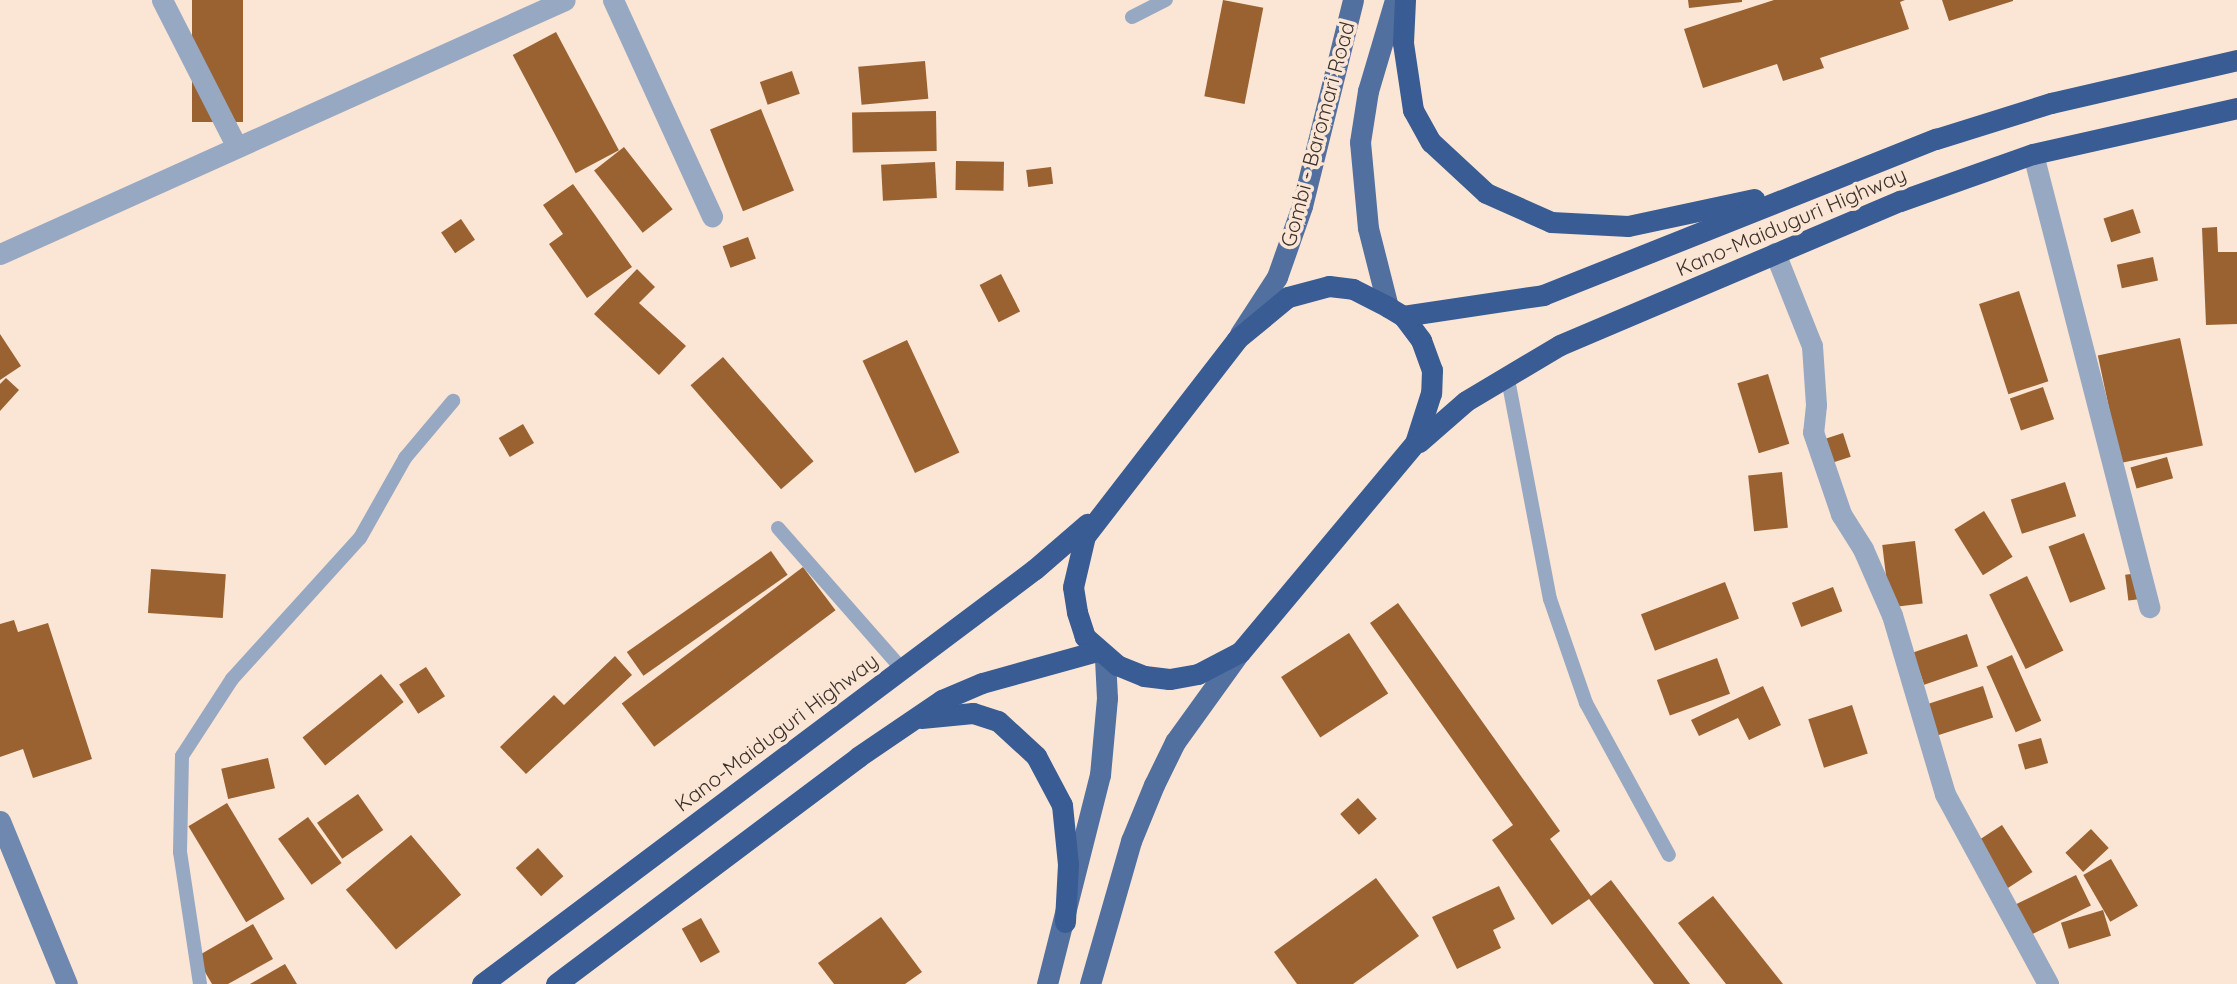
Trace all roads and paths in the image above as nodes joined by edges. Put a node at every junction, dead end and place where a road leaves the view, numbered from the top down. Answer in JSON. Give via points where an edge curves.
{"nodes":[{"id":1,"x":162,"y":0,"type":"edge"},
{"id":2,"x":565,"y":0,"type":"edge"},
{"id":3,"x":613,"y":0,"type":"edge"},
{"id":4,"x":1166,"y":0,"type":"edge"},
{"id":5,"x":1353,"y":0,"type":"edge"},
{"id":6,"x":1395,"y":0,"type":"edge"},
{"id":7,"x":1405,"y":0,"type":"edge"},
{"id":8,"x":1132,"y":17,"type":"dead end"},
{"id":9,"x":2237,"y":60,"type":"edge"},
{"id":10,"x":2237,"y":107,"type":"edge"},
{"id":11,"x":237,"y":147,"type":"junction"},
{"id":12,"x":2034,"y":154,"type":"junction"},
{"id":13,"x":1821,"y":182,"type":"junction"},
{"id":14,"x":712,"y":216,"type":"dead end"},
{"id":15,"x":1775,"y":253,"type":"junction"},
{"id":16,"x":0,"y":254,"type":"edge"},
{"id":17,"x":1395,"y":311,"type":"junction"},
{"id":18,"x":1237,"y":339,"type":"junction"},
{"id":19,"x":1507,"y":374,"type":"junction"},
{"id":20,"x":453,"y":401,"type":"dead end"},
{"id":21,"x":1401,"y":461,"type":"junction"},
{"id":22,"x":1097,"y":516,"type":"junction"},
{"id":23,"x":778,"y":528,"type":"dead end"},
{"id":24,"x":2149,"y":607,"type":"dead end"},
{"id":25,"x":1240,"y":652,"type":"junction"},
{"id":26,"x":1101,"y":654,"type":"junction"},
{"id":27,"x":901,"y":668,"type":"junction"},
{"id":28,"x":909,"y":721,"type":"junction"},
{"id":29,"x":0,"y":821,"type":"edge"},
{"id":30,"x":1669,"y":855,"type":"dead end"},
{"id":31,"x":1065,"y":922,"type":"junction"},
{"id":32,"x":67,"y":984,"type":"edge"},
{"id":33,"x":200,"y":984,"type":"edge"},
{"id":34,"x":482,"y":984,"type":"edge"},
{"id":35,"x":556,"y":984,"type":"edge"},
{"id":36,"x":1047,"y":984,"type":"edge"},
{"id":37,"x":1090,"y":984,"type":"edge"},
{"id":38,"x":2048,"y":984,"type":"edge"}],
"edges":[{"from":1,"to":11,"type":"street"},
{"from":2,"to":11,"type":"street"},
{"from":3,"to":14,"type":"street"},
{"from":4,"to":8,"type":"lane"},
{"from":5,"to":18,"type":"main road","name":"Gombi - Baromari Road","via":[[1302,206],[1277,277]]},
{"from":6,"to":17,"type":"main road","name":"Gombi - Baromari Road","via":[[1368,91],[1360,142],[1368,228]]},
{"from":7,"to":13,"type":"highway","via":[[1405,68],[1413,110],[1431,142],[1459,172],[1486,193],[1521,210],[1550,222],[1628,226]]},
{"from":9,"to":13,"type":"highway","name":"Kano-Maiduguri Highway","via":[[2051,103]]},
{"from":10,"to":12,"type":"highway","name":"Kano-Maiduguri Highway"},
{"from":11,"to":16,"type":"street"},
{"from":12,"to":15,"type":"highway","name":"Kano-Maiduguri Highway","via":[[1900,201]]},
{"from":12,"to":24,"type":"street"},
{"from":13,"to":17,"type":"highway","name":"Kano-Maiduguri Highway","via":[[1590,280],[1543,295]]},
{"from":15,"to":19,"type":"highway","name":"Kano-Maiduguri Highway","via":[[1560,345]]},
{"from":15,"to":38,"type":"street","via":[[1812,346],[1813,432],[1840,514],[1863,549],[1892,615],[1945,794]]},
{"from":17,"to":18,"type":"highway","via":[[1353,289],[1306,289],[1280,302]]},
{"from":17,"to":21,"type":"highway","via":[[1421,340],[1432,370],[1425,419]]},
{"from":18,"to":22,"type":"highway"},
{"from":19,"to":21,"type":"highway","name":"Kano-Maiduguri Highway","via":[[1436,425]]},
{"from":19,"to":30,"type":"lane","via":[[1550,599],[1586,703]]},
{"from":20,"to":33,"type":"lane","via":[[405,458],[360,538],[232,679],[182,756],[180,852]]},
{"from":21,"to":25,"type":"highway"},
{"from":22,"to":26,"type":"highway","via":[[1076,561],[1073,587],[1084,637]]},
{"from":22,"to":27,"type":"highway","name":"Kano-Maiduguri Highway","via":[[1035,569]]},
{"from":23,"to":27,"type":"lane"},
{"from":25,"to":26,"type":"highway","via":[[1198,674],[1169,679],[1144,676]]},
{"from":25,"to":37,"type":"main road","via":[[1175,742],[1154,785],[1131,841]]},
{"from":26,"to":28,"type":"highway","via":[[982,683]]},
{"from":26,"to":31,"type":"main road","via":[[1107,698],[1100,775]]},
{"from":27,"to":34,"type":"highway","name":"Kano-Maiduguri Highway"},
{"from":28,"to":31,"type":"highway","via":[[973,713],[998,721],[1036,755],[1062,805],[1068,864]]},
{"from":28,"to":35,"type":"highway"},
{"from":29,"to":32,"type":"street"},
{"from":31,"to":36,"type":"main road"}]}
